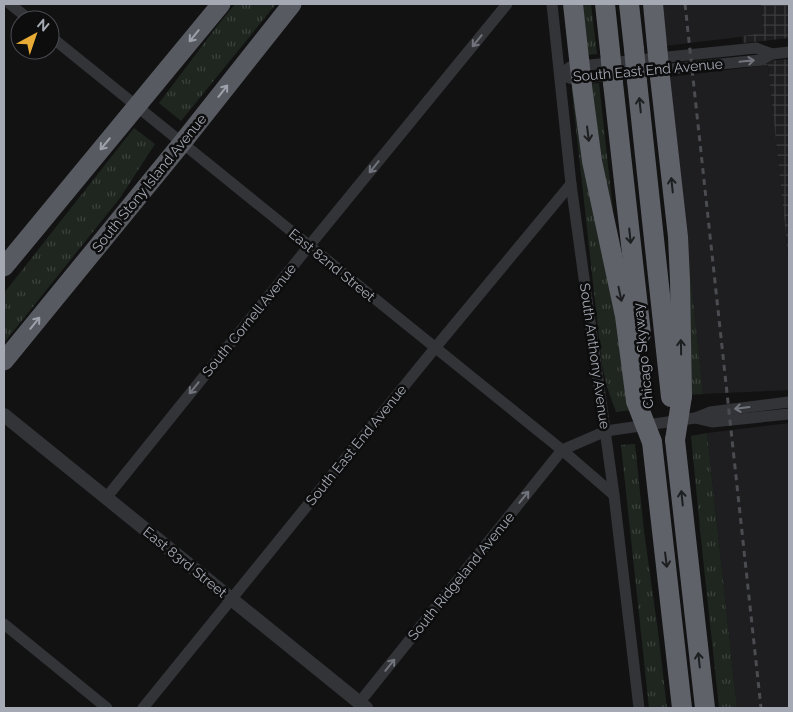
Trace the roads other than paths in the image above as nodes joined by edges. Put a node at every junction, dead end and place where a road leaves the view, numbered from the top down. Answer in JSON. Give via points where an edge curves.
{"nodes":[{"id":1,"x":8,"y":4,"type":"edge"},
{"id":2,"x":221,"y":4,"type":"edge"},
{"id":3,"x":292,"y":4,"type":"edge"},
{"id":4,"x":507,"y":4,"type":"edge"},
{"id":5,"x":552,"y":4,"type":"edge"},
{"id":6,"x":573,"y":4,"type":"edge"},
{"id":7,"x":605,"y":4,"type":"edge"},
{"id":8,"x":629,"y":4,"type":"edge"},
{"id":9,"x":653,"y":4,"type":"edge"},
{"id":10,"x":4,"y":7,"type":"edge"},
{"id":11,"x":60,"y":44,"type":"edge"},
{"id":12,"x":789,"y":52,"type":"edge"},
{"id":13,"x":560,"y":75,"type":"junction"},
{"id":14,"x":136,"y":106,"type":"junction"},
{"id":15,"x":182,"y":143,"type":"junction"},
{"id":16,"x":571,"y":184,"type":"junction"},
{"id":17,"x":309,"y":246,"type":"junction"},
{"id":18,"x":4,"y":267,"type":"edge"},
{"id":19,"x":435,"y":348,"type":"junction"},
{"id":20,"x":4,"y":361,"type":"edge"},
{"id":21,"x":677,"y":396,"type":"junction"},
{"id":22,"x":642,"y":401,"type":"junction"},
{"id":23,"x":789,"y":402,"type":"edge"},
{"id":24,"x":789,"y":414,"type":"edge"},
{"id":25,"x":4,"y":416,"type":"edge"},
{"id":26,"x":695,"y":418,"type":"junction"},
{"id":27,"x":606,"y":431,"type":"junction"},
{"id":28,"x":562,"y":450,"type":"junction"},
{"id":29,"x":614,"y":495,"type":"junction"},
{"id":30,"x":106,"y":498,"type":"junction"},
{"id":31,"x":232,"y":600,"type":"junction"},
{"id":32,"x":4,"y":624,"type":"edge"},
{"id":33,"x":363,"y":706,"type":"edge"},
{"id":34,"x":107,"y":708,"type":"edge"},
{"id":35,"x":144,"y":708,"type":"edge"},
{"id":36,"x":639,"y":708,"type":"edge"},
{"id":37,"x":682,"y":708,"type":"edge"},
{"id":38,"x":705,"y":708,"type":"edge"}],
"edges":[{"from":1,"to":10,"type":"street"},
{"from":2,"to":14,"type":"highway","one_way":true},
{"from":15,"to":3,"type":"highway","name":"South Stony Island Avenue","one_way":true},
{"from":4,"to":17,"type":"street","name":"South Cornell Avenue","one_way":true},
{"from":5,"to":13,"type":"street","name":"South Anthony Avenue"},
{"from":6,"to":22,"type":"highway","one_way":true,"bridge":true,"via":[[592,161]]},
{"from":7,"to":22,"type":"highway","name":"Chicago Skyway","one_way":true,"bridge":true},
{"from":21,"to":8,"type":"highway","name":"Chicago Skyway","one_way":true,"bridge":true},
{"from":21,"to":9,"type":"highway","one_way":true,"bridge":true,"via":[[678,237]]},
{"from":11,"to":14,"type":"street","name":"East 82nd Street"},
{"from":12,"to":13,"type":"street","name":"South East End Avenue","via":[[772,54],[756,48],[570,67]]},
{"from":13,"to":16,"type":"street","name":"South Anthony Avenue"},
{"from":14,"to":15,"type":"street","name":"East 82nd Street"},
{"from":14,"to":18,"type":"highway","one_way":true},
{"from":15,"to":17,"type":"street","name":"East 82nd Street"},
{"from":20,"to":15,"type":"highway","name":"South Stony Island Avenue","one_way":true},
{"from":16,"to":19,"type":"street","name":"South East End Avenue"},
{"from":16,"to":27,"type":"street","name":"South Anthony Avenue"},
{"from":17,"to":19,"type":"street","name":"East 82nd Street"},
{"from":17,"to":30,"type":"street","name":"South Cornell Avenue","one_way":true},
{"from":19,"to":28,"type":"street","name":"East 82nd Street"},
{"from":19,"to":31,"type":"street","name":"South East End Avenue"},
{"from":38,"to":21,"type":"highway","name":"Chicago Skyway","one_way":true,"bridge":true,"via":[[675,440]]},
{"from":22,"to":37,"type":"highway","name":"Chicago Skyway","one_way":true,"bridge":true,"via":[[652,442]]},
{"from":23,"to":26,"type":"street","one_way":true,"via":[[710,412]]},
{"from":24,"to":26,"type":"street","via":[[712,422]]},
{"from":25,"to":30,"type":"street","name":"East 83rd Street"},
{"from":26,"to":27,"type":"street"},
{"from":27,"to":28,"type":"street"},
{"from":27,"to":29,"type":"street","name":"South Anthony Avenue"},
{"from":28,"to":29,"type":"street","name":"East 82nd Street"},
{"from":33,"to":28,"type":"street","name":"South Ridgeland Avenue","one_way":true},
{"from":29,"to":36,"type":"street","name":"South Anthony Avenue"},
{"from":30,"to":31,"type":"street","name":"East 83rd Street"},
{"from":31,"to":33,"type":"street","name":"East 83rd Street"},
{"from":31,"to":35,"type":"street","name":"South East End Avenue"},
{"from":32,"to":34,"type":"street"}]}
